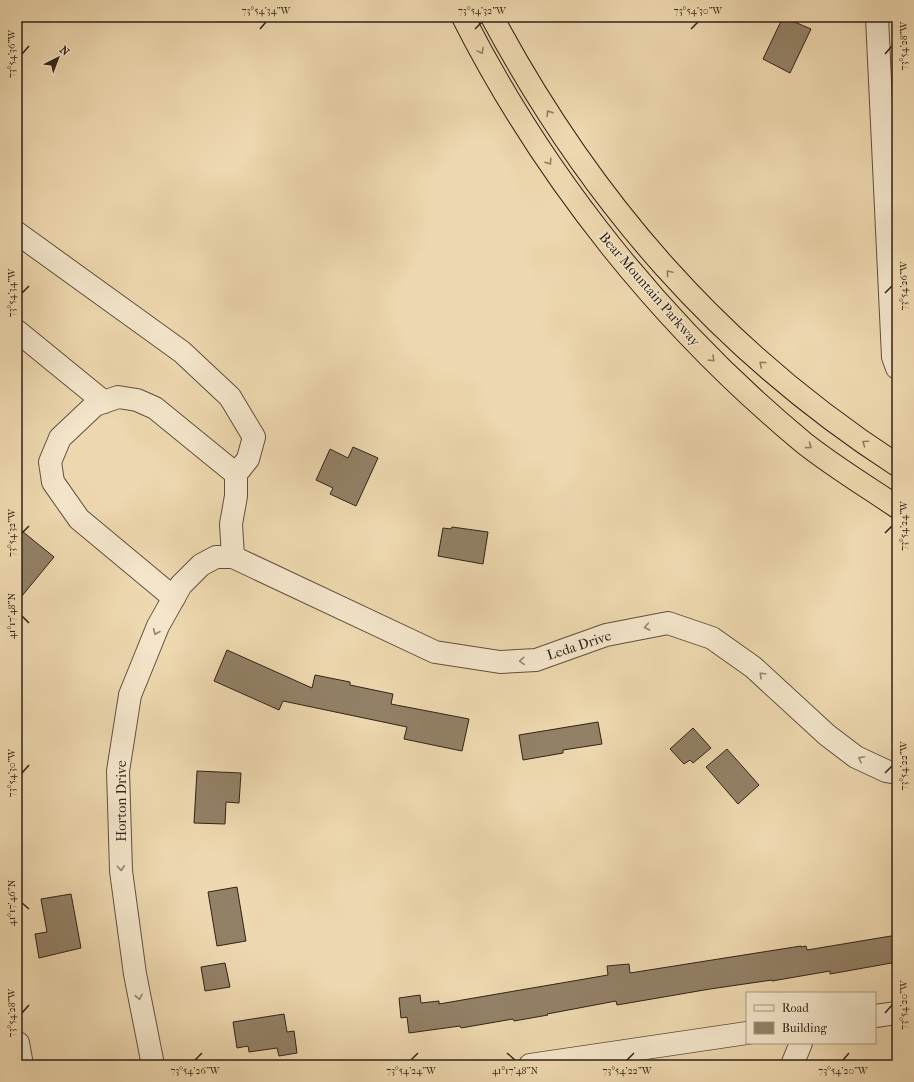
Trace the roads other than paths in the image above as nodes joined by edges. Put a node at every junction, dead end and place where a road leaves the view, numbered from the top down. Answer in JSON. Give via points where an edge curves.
{"nodes":[{"id":1,"x":463,"y":17,"type":"edge"},
{"id":2,"x":492,"y":17,"type":"edge"},
{"id":3,"x":877,"y":17,"type":"edge"},
{"id":4,"x":17,"y":233,"type":"edge"},
{"id":5,"x":17,"y":331,"type":"edge"},
{"id":6,"x":897,"y":368,"type":"edge"},
{"id":7,"x":104,"y":402,"type":"junction"},
{"id":8,"x":897,"y":465,"type":"edge"},
{"id":9,"x":236,"y":474,"type":"junction"},
{"id":10,"x":897,"y":508,"type":"edge"},
{"id":11,"x":233,"y":557,"type":"junction"},
{"id":12,"x":174,"y":598,"type":"junction"},
{"id":13,"x":897,"y":773,"type":"edge"},
{"id":14,"x":897,"y":1013,"type":"edge"},
{"id":15,"x":876,"y":1016,"type":"edge"},
{"id":16,"x":746,"y":1033,"type":"edge"},
{"id":17,"x":18,"y":1043,"type":"dead end"},
{"id":18,"x":801,"y":1044,"type":"edge"},
{"id":19,"x":22,"y":1065,"type":"edge"},
{"id":20,"x":153,"y":1065,"type":"edge"},
{"id":21,"x":530,"y":1065,"type":"edge"},
{"id":22,"x":792,"y":1065,"type":"edge"}],
"edges":[{"from":1,"to":10,"type":"highway","name":"Bear Mountain Parkway","one_way":true,"via":[[506,96],[552,166],[602,233],[660,303],[712,358],[774,417],[806,444]]},
{"from":8,"to":2,"type":"highway","name":"Bear Mountain Parkway","one_way":true,"via":[[830,419],[765,366],[674,278],[619,212],[574,151]]},
{"from":3,"to":6,"type":"street","via":[[893,357]]},
{"from":4,"to":9,"type":"street","via":[[182,352],[230,397],[254,437],[248,459]]},
{"from":5,"to":7,"type":"street"},
{"from":7,"to":9,"type":"street","via":[[118,397],[137,400],[155,408]]},
{"from":7,"to":12,"type":"street","via":[[95,405],[60,438],[50,462],[53,482],[79,519]]},
{"from":9,"to":11,"type":"street","via":[[236,496],[231,524]]},
{"from":11,"to":12,"type":"street","name":"Horton Drive","via":[[216,557],[200,565],[181,585]]},
{"from":13,"to":11,"type":"street","name":"Leda Drive","one_way":true,"via":[[886,771],[856,757],[833,740],[753,667],[712,638],[668,623],[606,635],[536,660],[500,662],[434,652]]},
{"from":12,"to":20,"type":"street","name":"Horton Drive","one_way":true,"via":[[158,626],[130,695],[118,771],[121,871],[135,974]]},
{"from":14,"to":15,"type":"street"},
{"from":16,"to":21,"type":"street"},
{"from":17,"to":19,"type":"street"},
{"from":18,"to":22,"type":"street"}]}
